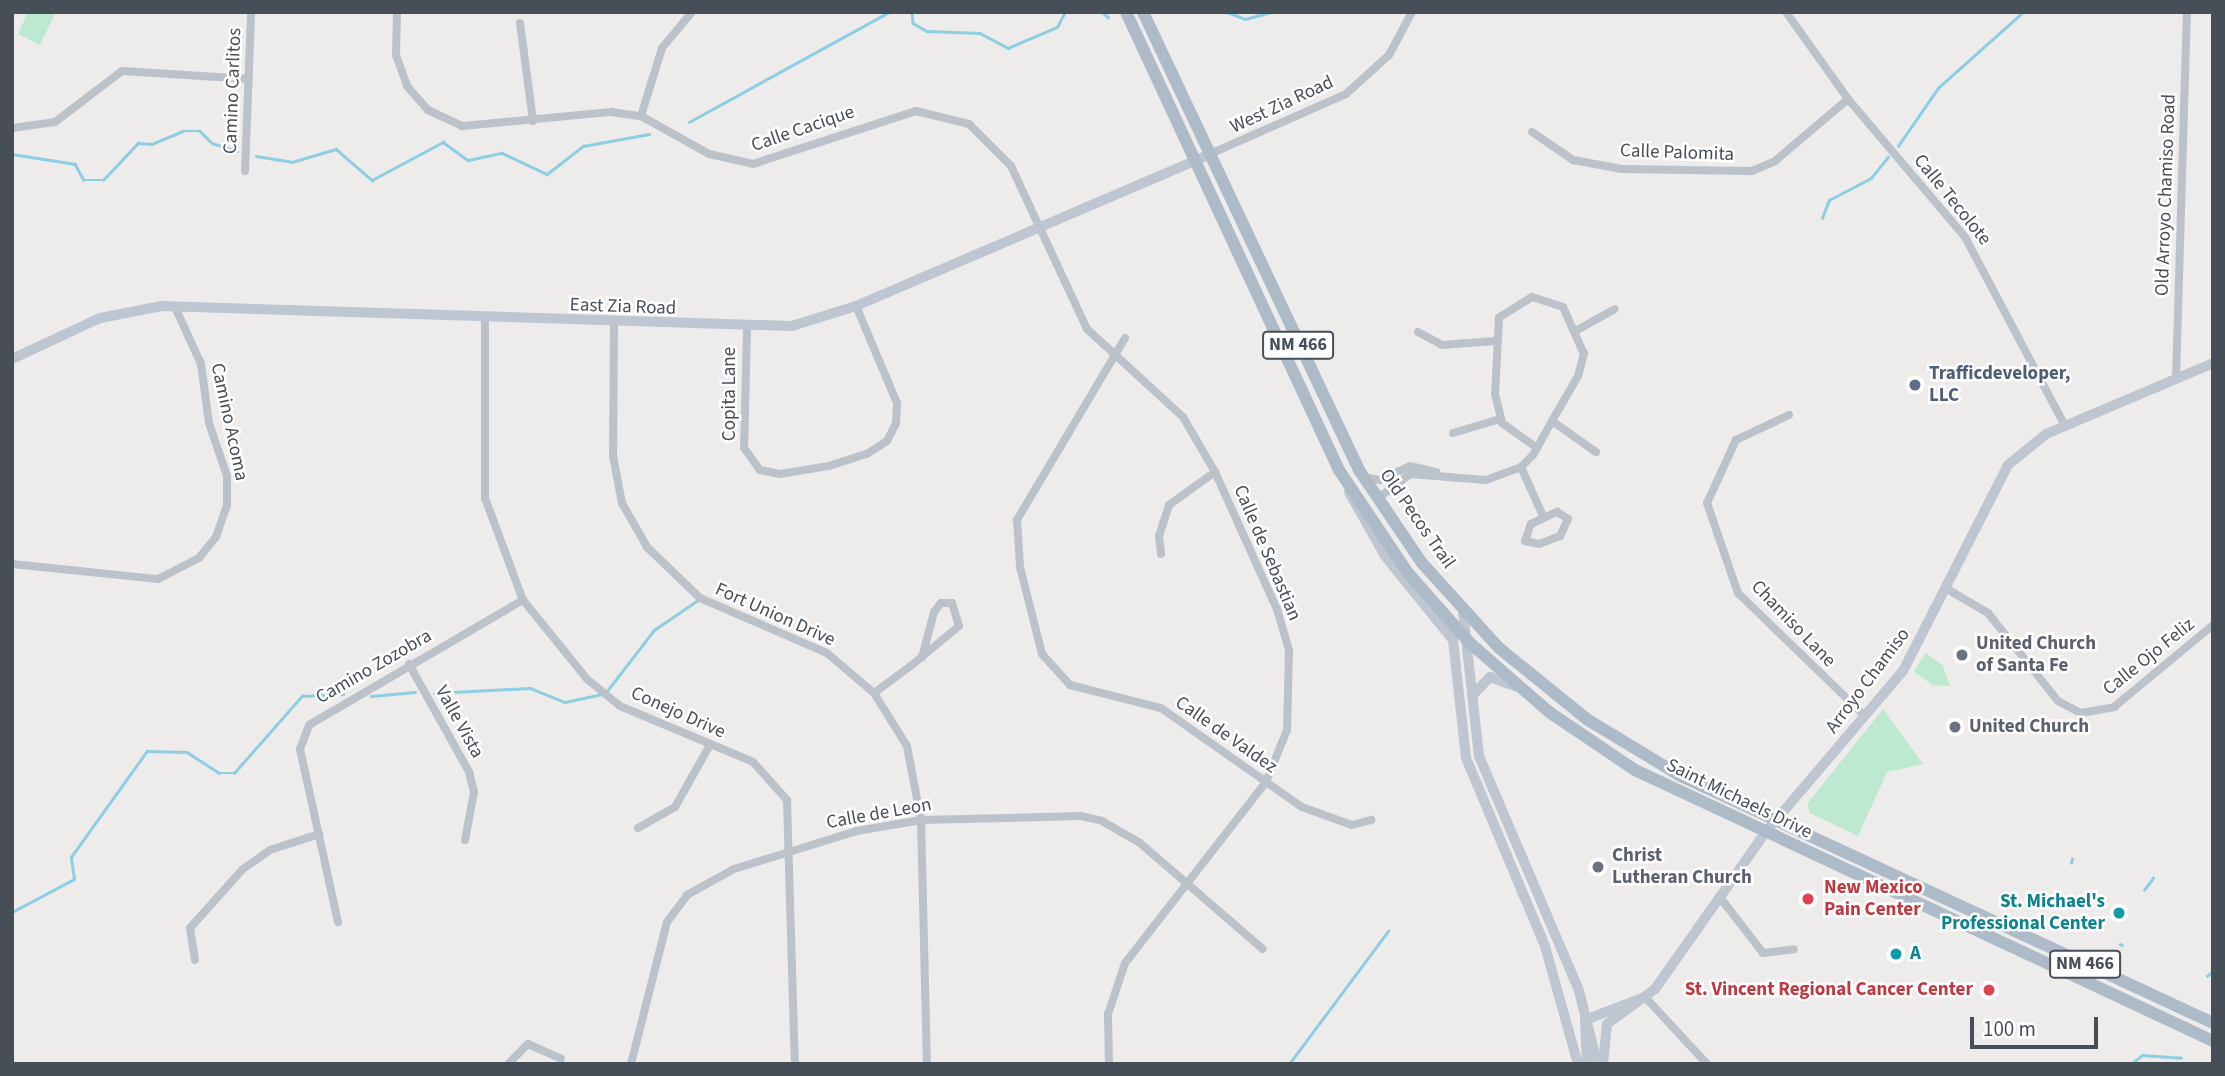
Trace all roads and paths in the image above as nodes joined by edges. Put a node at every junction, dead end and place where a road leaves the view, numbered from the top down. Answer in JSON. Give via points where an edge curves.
{"nodes":[{"id":1,"x":251,"y":12,"type":"edge"},
{"id":2,"x":397,"y":12,"type":"edge"},
{"id":3,"x":692,"y":12,"type":"edge"},
{"id":4,"x":1126,"y":12,"type":"edge"},
{"id":5,"x":1143,"y":12,"type":"edge"},
{"id":6,"x":1412,"y":12,"type":"edge"},
{"id":7,"x":1786,"y":12,"type":"edge"},
{"id":8,"x":2187,"y":12,"type":"edge"},
{"id":9,"x":520,"y":23,"type":"dead end"},
{"id":10,"x":249,"y":79,"type":"junction"},
{"id":11,"x":1848,"y":99,"type":"junction"},
{"id":12,"x":641,"y":116,"type":"junction"},
{"id":13,"x":533,"y":121,"type":"junction"},
{"id":14,"x":12,"y":128,"type":"edge"},
{"id":15,"x":1532,"y":132,"type":"dead end"},
{"id":16,"x":1210,"y":154,"type":"junction"},
{"id":17,"x":1194,"y":162,"type":"junction"},
{"id":18,"x":245,"y":171,"type":"dead end"},
{"id":19,"x":1040,"y":229,"type":"junction"},
{"id":20,"x":856,"y":306,"type":"junction"},
{"id":21,"x":175,"y":307,"type":"junction"},
{"id":22,"x":1615,"y":309,"type":"dead end"},
{"id":23,"x":485,"y":319,"type":"junction"},
{"id":24,"x":614,"y":324,"type":"junction"},
{"id":25,"x":747,"y":329,"type":"junction"},
{"id":26,"x":1577,"y":330,"type":"junction"},
{"id":27,"x":1418,"y":332,"type":"dead end"},
{"id":28,"x":1125,"y":338,"type":"dead end"},
{"id":29,"x":1495,"y":341,"type":"junction"},
{"id":30,"x":1112,"y":357,"type":"junction"},
{"id":31,"x":12,"y":359,"type":"edge"},
{"id":32,"x":2213,"y":363,"type":"edge"},
{"id":33,"x":2176,"y":379,"type":"junction"},
{"id":34,"x":1788,"y":415,"type":"dead end"},
{"id":35,"x":1500,"y":419,"type":"junction"},
{"id":36,"x":1552,"y":421,"type":"junction"},
{"id":37,"x":2065,"y":426,"type":"junction"},
{"id":38,"x":1318,"y":429,"type":"junction"},
{"id":39,"x":1453,"y":433,"type":"dead end"},
{"id":40,"x":1537,"y":447,"type":"junction"},
{"id":41,"x":1596,"y":452,"type":"dead end"},
{"id":42,"x":1521,"y":467,"type":"junction"},
{"id":43,"x":1339,"y":470,"type":"junction"},
{"id":44,"x":1216,"y":472,"type":"junction"},
{"id":45,"x":1442,"y":474,"type":"junction"},
{"id":46,"x":1363,"y":477,"type":"junction"},
{"id":47,"x":1376,"y":500,"type":"junction"},
{"id":48,"x":1543,"y":516,"type":"junction"},
{"id":49,"x":1161,"y":554,"type":"dead end"},
{"id":50,"x":12,"y":564,"type":"edge"},
{"id":51,"x":1947,"y":589,"type":"junction"},
{"id":52,"x":523,"y":600,"type":"junction"},
{"id":53,"x":1463,"y":611,"type":"junction"},
{"id":54,"x":2213,"y":625,"type":"edge"},
{"id":55,"x":1470,"y":643,"type":"junction"},
{"id":56,"x":922,"y":657,"type":"junction"},
{"id":57,"x":409,"y":664,"type":"junction"},
{"id":58,"x":1518,"y":687,"type":"junction"},
{"id":59,"x":874,"y":693,"type":"junction"},
{"id":60,"x":1472,"y":715,"type":"junction"},
{"id":61,"x":1865,"y":716,"type":"junction"},
{"id":62,"x":709,"y":745,"type":"junction"},
{"id":63,"x":1266,"y":782,"type":"junction"},
{"id":64,"x":921,"y":820,"type":"junction"},
{"id":65,"x":1370,"y":820,"type":"dead end"},
{"id":66,"x":1779,"y":821,"type":"junction"},
{"id":67,"x":638,"y":828,"type":"dead end"},
{"id":68,"x":319,"y":834,"type":"junction"},
{"id":69,"x":1765,"y":834,"type":"junction"},
{"id":70,"x":465,"y":840,"type":"dead end"},
{"id":71,"x":792,"y":848,"type":"junction"},
{"id":72,"x":1186,"y":883,"type":"junction"},
{"id":73,"x":1719,"y":896,"type":"junction"},
{"id":74,"x":338,"y":922,"type":"dead end"},
{"id":75,"x":1263,"y":949,"type":"dead end"},
{"id":76,"x":1794,"y":949,"type":"dead end"},
{"id":77,"x":195,"y":960,"type":"dead end"},
{"id":78,"x":2039,"y":961,"type":"junction"},
{"id":79,"x":2127,"y":983,"type":"junction"},
{"id":80,"x":1645,"y":997,"type":"junction"},
{"id":81,"x":2135,"y":1005,"type":"junction"},
{"id":82,"x":1588,"y":1018,"type":"junction"},
{"id":83,"x":2213,"y":1023,"type":"edge"},
{"id":84,"x":2213,"y":1032,"type":"edge"},
{"id":85,"x":2213,"y":1041,"type":"edge"},
{"id":86,"x":561,"y":1059,"type":"dead end"},
{"id":87,"x":508,"y":1064,"type":"edge"},
{"id":88,"x":631,"y":1064,"type":"edge"},
{"id":89,"x":795,"y":1064,"type":"edge"},
{"id":90,"x":927,"y":1064,"type":"edge"},
{"id":91,"x":1109,"y":1064,"type":"edge"},
{"id":92,"x":1578,"y":1064,"type":"edge"},
{"id":93,"x":1587,"y":1064,"type":"edge"},
{"id":94,"x":1597,"y":1064,"type":"edge"},
{"id":95,"x":1603,"y":1064,"type":"edge"},
{"id":96,"x":1707,"y":1064,"type":"edge"}],
"edges":[{"from":1,"to":10,"type":"street","name":"Camino Carlitos"},
{"from":2,"to":13,"type":"street","name":"Calle Cacique","via":[[396,55],[407,86],[428,110],[462,126]]},
{"from":3,"to":12,"type":"street","via":[[662,48]]},
{"from":4,"to":17,"type":"main road","name":"Old Pecos Trail","number":"NM 466"},
{"from":5,"to":16,"type":"main road","name":"Old Pecos Trail","number":"NM 466"},
{"from":6,"to":16,"type":"street","name":"West Zia Road","via":[[1389,55],[1346,94]]},
{"from":7,"to":11,"type":"street","name":"Calle Tecolote"},
{"from":8,"to":33,"type":"street","name":"Old Arroyo Chamiso Road"},
{"from":9,"to":13,"type":"street"},
{"from":10,"to":14,"type":"street","via":[[122,71],[55,122]]},
{"from":10,"to":18,"type":"street","name":"Camino Carlitos"},
{"from":11,"to":15,"type":"street","name":"Calle Palomita","via":[[1775,161],[1752,171],[1622,169],[1573,160]]},
{"from":11,"to":37,"type":"street","name":"Calle Tecolote","via":[[1977,254]]},
{"from":12,"to":13,"type":"street","name":"Calle Cacique","via":[[611,112]]},
{"from":12,"to":19,"type":"street","name":"Calle Cacique","via":[[709,155],[753,164],[882,118],[916,111],[948,115],[991,141],[1011,166]]},
{"from":16,"to":17,"type":"street","name":"East Zia Road"},
{"from":16,"to":46,"type":"main road","name":"Old Pecos Trail","number":"NM 466"},
{"from":17,"to":19,"type":"street","name":"East Zia Road"},
{"from":17,"to":38,"type":"main road","name":"Old Pecos Trail","number":"NM 466"},
{"from":19,"to":20,"type":"street","name":"East Zia Road"},
{"from":19,"to":30,"type":"street","name":"Calle de Sebastian","via":[[1075,304]]},
{"from":20,"to":25,"type":"street","name":"East Zia Road","via":[[801,324]]},
{"from":20,"to":25,"type":"street","name":"Copita Lane","via":[[897,403],[896,423],[887,442],[829,466],[780,474],[760,470],[744,448]]},
{"from":21,"to":23,"type":"street","name":"East Zia Road"},
{"from":21,"to":31,"type":"street","name":"East Zia Road","via":[[112,313]]},
{"from":21,"to":50,"type":"street","name":"Camino Acoma","via":[[201,364],[209,423],[227,476],[227,505],[216,537],[199,558],[158,579]]},
{"from":22,"to":26,"type":"street"},
{"from":23,"to":24,"type":"street","name":"East Zia Road"},
{"from":23,"to":52,"type":"street","name":"Conejo Drive","via":[[485,498],[492,531]]},
{"from":24,"to":25,"type":"street","name":"East Zia Road"},
{"from":24,"to":59,"type":"street","name":"Fort Union Drive","via":[[612,456],[622,503],[647,547],[688,590],[827,653]]},
{"from":26,"to":29,"type":"street","via":[[1559,303],[1527,297],[1504,311]]},
{"from":26,"to":36,"type":"street","via":[[1583,361]]},
{"from":27,"to":29,"type":"street","via":[[1442,345]]},
{"from":28,"to":30,"type":"street","name":"Calle de Valdez"},
{"from":29,"to":35,"type":"street"},
{"from":30,"to":44,"type":"street","name":"Calle de Sebastian","via":[[1183,417]]},
{"from":30,"to":63,"type":"street","name":"Calle de Valdez","via":[[1017,520],[1020,567],[1042,654],[1070,685],[1161,708]]},
{"from":32,"to":33,"type":"street","name":"Arroyo Chamiso"},
{"from":33,"to":37,"type":"street","name":"Arroyo Chamiso"},
{"from":34,"to":61,"type":"street","name":"Chamiso Lane","via":[[1736,440],[1707,503],[1738,593]]},
{"from":35,"to":39,"type":"street"},
{"from":35,"to":40,"type":"street"},
{"from":36,"to":40,"type":"street"},
{"from":36,"to":41,"type":"street"},
{"from":37,"to":51,"type":"street","name":"Arroyo Chamiso","via":[[2023,449],[2001,474]]},
{"from":38,"to":43,"type":"main road","name":"Old Pecos Trail","number":"NM 466"},
{"from":38,"to":47,"type":"main road","via":[[1362,494]]},
{"from":40,"to":42,"type":"street"},
{"from":42,"to":45,"type":"street","via":[[1486,480]]},
{"from":42,"to":48,"type":"street"},
{"from":43,"to":55,"type":"main road","name":"Saint Michaels Drive","number":"NM 466","via":[[1408,573]]},
{"from":43,"to":92,"type":"street","name":"Old Pecos Trail","via":[[1385,556],[1453,640],[1466,758],[1545,946]]},
{"from":44,"to":49,"type":"street","via":[[1170,505],[1159,536]]},
{"from":44,"to":63,"type":"street","name":"Calle de Sebastian","via":[[1289,650],[1287,730]]},
{"from":45,"to":46,"type":"street","via":[[1417,466],[1380,480]]},
{"from":45,"to":47,"type":"street","via":[[1406,475]]},
{"from":46,"to":47,"type":"main road","name":"Old Pecos Trail","number":"NM 466"},
{"from":47,"to":53,"type":"main road","name":"Old Pecos Trail","number":"NM 466"},
{"from":48,"to":48,"type":"street","via":[[1527,528],[1529,544],[1560,536],[1569,523],[1564,514]]},
{"from":51,"to":54,"type":"street","name":"Calle Ojo Feliz","via":[[1988,613],[2058,701],[2081,713],[2114,707]]},
{"from":51,"to":61,"type":"street","name":"Arroyo Chamiso","via":[[1922,642]]},
{"from":52,"to":57,"type":"street","name":"Camino Zozobra"},
{"from":52,"to":62,"type":"street","name":"Conejo Drive","via":[[612,700]]},
{"from":53,"to":55,"type":"street","name":"Old Pecos Trail"},
{"from":53,"to":66,"type":"main road","name":"Saint Michaels Drive","number":"NM 466","via":[[1588,720],[1681,776]]},
{"from":55,"to":58,"type":"main road","name":"Saint Michaels Drive","number":"NM 466"},
{"from":55,"to":60,"type":"street","name":"Old Pecos Trail"},
{"from":56,"to":56,"type":"street","via":[[934,612],[941,603],[952,603],[960,612],[959,626]]},
{"from":56,"to":59,"type":"street"},
{"from":57,"to":68,"type":"street","name":"Camino Zozobra","via":[[309,724],[300,749]]},
{"from":57,"to":70,"type":"street","name":"Valle Vista","via":[[468,772],[474,792]]},
{"from":58,"to":60,"type":"street","via":[[1496,677],[1481,681]]},
{"from":58,"to":69,"type":"main road","name":"Saint Michaels Drive","number":"NM 466","via":[[1635,771]]},
{"from":59,"to":64,"type":"street","name":"Fort Union Drive","via":[[907,746]]},
{"from":60,"to":82,"type":"street","name":"Old Pecos Trail","via":[[1486,775]]},
{"from":61,"to":66,"type":"street","name":"Arroyo Chamiso"},
{"from":62,"to":67,"type":"street","via":[[674,807]]},
{"from":62,"to":71,"type":"street","name":"Conejo Drive","via":[[769,774],[787,800]]},
{"from":63,"to":65,"type":"street","name":"Calle de Valdez","via":[[1329,820]]},
{"from":63,"to":72,"type":"street","name":"Calle de Sebastian"},
{"from":64,"to":71,"type":"street","name":"Calle de Leon"},
{"from":64,"to":72,"type":"street","name":"Calle de Leon","via":[[1081,816],[1140,843]]},
{"from":64,"to":90,"type":"street","name":"Fort Union Drive"},
{"from":66,"to":69,"type":"street","name":"Arroyo Chamiso"},
{"from":66,"to":79,"type":"main road","name":"Saint Michaels Drive","number":"NM 466"},
{"from":68,"to":74,"type":"street","name":"Camino Zozobra"},
{"from":68,"to":77,"type":"street","via":[[270,850],[243,869],[190,928]]},
{"from":69,"to":73,"type":"street","name":"Arroyo Chamiso"},
{"from":69,"to":78,"type":"main road","name":"Saint Michaels Drive","number":"NM 466"},
{"from":71,"to":88,"type":"street","name":"Calle de Leon","via":[[687,895],[667,922]]},
{"from":71,"to":89,"type":"street","name":"Conejo Drive"},
{"from":72,"to":75,"type":"street","name":"Calle de Leon"},
{"from":72,"to":91,"type":"street","name":"Calle de Sebastian","via":[[1125,963],[1108,1014]]},
{"from":73,"to":76,"type":"street","via":[[1763,953]]},
{"from":73,"to":80,"type":"street","name":"Arroyo Chamiso"},
{"from":78,"to":79,"type":"main road","via":[[2108,986]]},
{"from":78,"to":81,"type":"main road","name":"Saint Michaels Drive","number":"NM 466"},
{"from":79,"to":83,"type":"main road","name":"Saint Michaels Drive","number":"NM 466"},
{"from":80,"to":82,"type":"street"},
{"from":80,"to":95,"type":"street","name":"Arroyo Chamiso","via":[[1604,1029]]},
{"from":80,"to":96,"type":"street"},
{"from":81,"to":84,"type":"main road"},
{"from":81,"to":85,"type":"main road","name":"Saint Michaels Drive","number":"NM 466"},
{"from":82,"to":93,"type":"street","via":[[1581,1031]]},
{"from":82,"to":94,"type":"street","name":"Old Pecos Trail"},
{"from":86,"to":87,"type":"street","via":[[528,1044]]}]}
